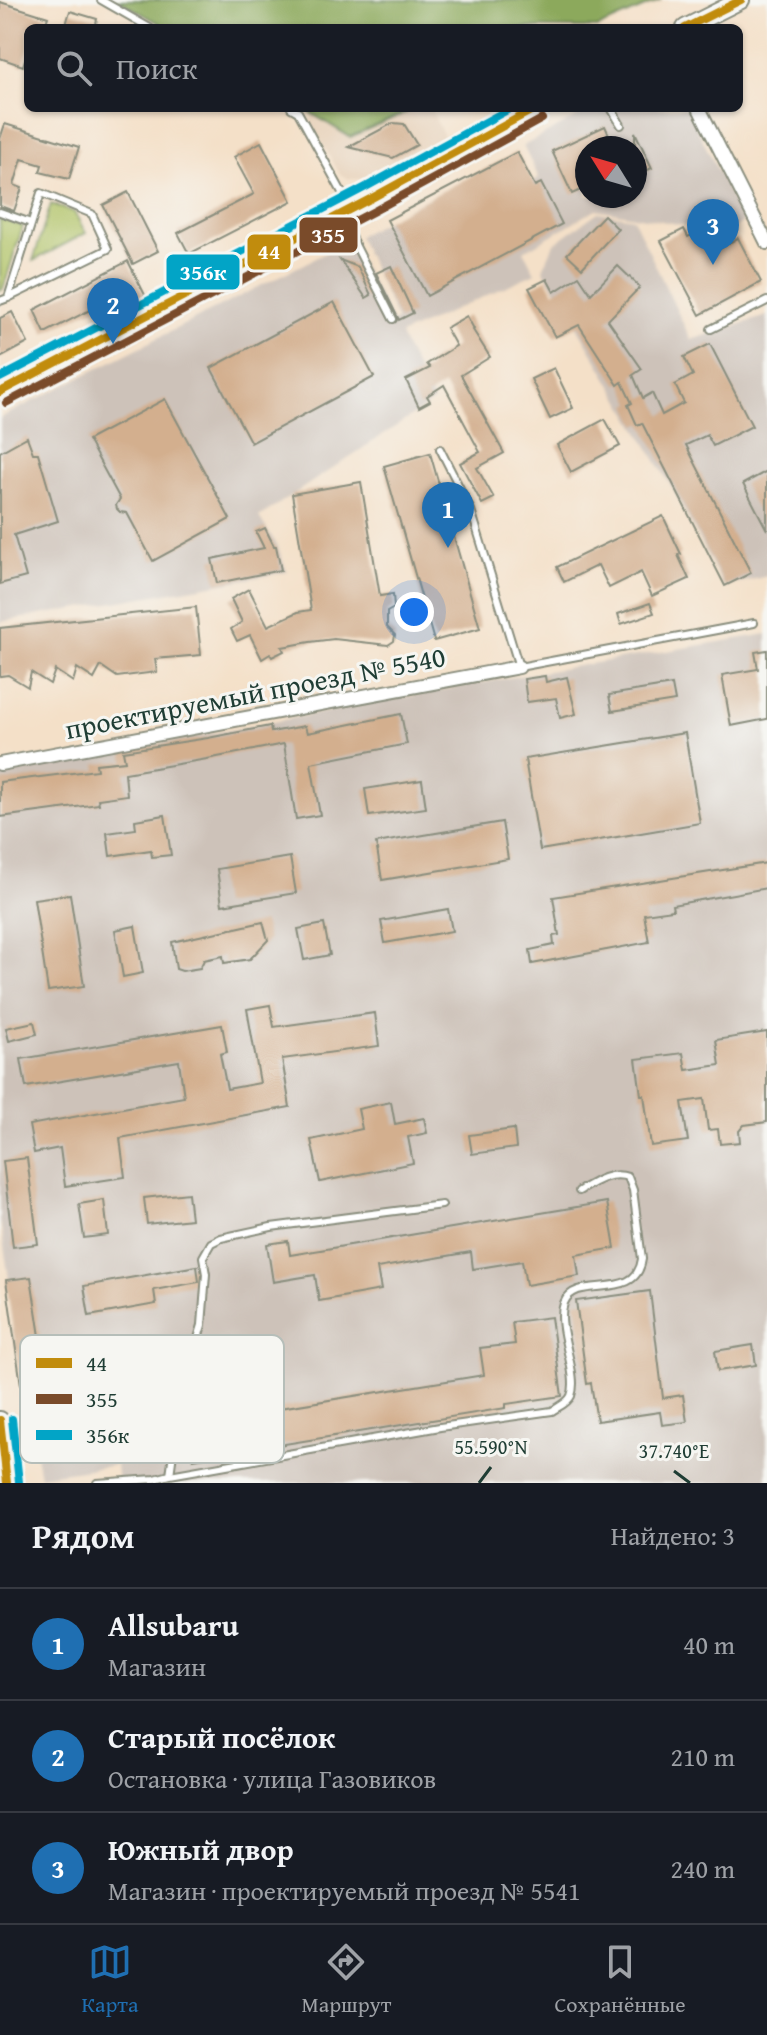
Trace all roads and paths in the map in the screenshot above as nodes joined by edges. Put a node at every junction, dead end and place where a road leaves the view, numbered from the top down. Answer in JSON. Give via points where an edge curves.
{"nodes":[{"id":1,"x":101,"y":0,"type":"edge"},
{"id":2,"x":741,"y":0,"type":"edge"},
{"id":3,"x":143,"y":24,"type":"edge"},
{"id":4,"x":693,"y":24,"type":"edge"},
{"id":5,"x":298,"y":112,"type":"edge"},
{"id":6,"x":529,"y":112,"type":"edge"},
{"id":7,"x":613,"y":112,"type":"edge"},
{"id":8,"x":701,"y":112,"type":"edge"},
{"id":9,"x":621,"y":125,"type":"dead end"},
{"id":10,"x":0,"y":212,"type":"edge"},
{"id":11,"x":345,"y":212,"type":"junction"},
{"id":12,"x":31,"y":223,"type":"junction"},
{"id":13,"x":767,"y":243,"type":"edge"},
{"id":14,"x":8,"y":298,"type":"junction"},
{"id":15,"x":0,"y":301,"type":"edge"},
{"id":16,"x":767,"y":301,"type":"edge"},
{"id":17,"x":393,"y":319,"type":"dead end"},
{"id":18,"x":711,"y":329,"type":"dead end"},
{"id":19,"x":0,"y":392,"type":"edge"},
{"id":20,"x":440,"y":449,"type":"dead end"},
{"id":21,"x":754,"y":623,"type":"dead end"},
{"id":22,"x":519,"y":667,"type":"junction"},
{"id":23,"x":0,"y":764,"type":"edge"},
{"id":24,"x":579,"y":1191,"type":"dead end"},
{"id":25,"x":442,"y":1205,"type":"dead end"},
{"id":26,"x":199,"y":1335,"type":"edge"},
{"id":27,"x":0,"y":1420,"type":"edge"},
{"id":28,"x":284,"y":1455,"type":"edge"},
{"id":29,"x":172,"y":1463,"type":"edge"},
{"id":30,"x":238,"y":1463,"type":"edge"},
{"id":31,"x":170,"y":1475,"type":"junction"},
{"id":32,"x":7,"y":1483,"type":"edge"},
{"id":33,"x":97,"y":1483,"type":"edge"}],
"edges":[{"from":1,"to":3,"type":"lane"},
{"from":2,"to":4,"type":"street"},
{"from":5,"to":11,"type":"lane"},
{"from":6,"to":11,"type":"street"},
{"from":7,"to":9,"type":"lane"},
{"from":8,"to":13,"type":"street"},
{"from":10,"to":12,"type":"lane"},
{"from":11,"to":17,"type":"lane"},
{"from":11,"to":19,"type":"street"},
{"from":12,"to":14,"type":"lane"},
{"from":12,"to":14,"type":"lane","via":[[41,193],[92,214],[108,249]]},
{"from":14,"to":15,"type":"lane"},
{"from":16,"to":18,"type":"lane"},
{"from":20,"to":22,"type":"lane","via":[[471,510]]},
{"from":21,"to":22,"type":"lane"},
{"from":22,"to":23,"type":"street","name":"проектируемый проезд № 5540"},
{"from":24,"to":28,"type":"lane","via":[[602,1178],[628,1177],[642,1259],[641,1270],[628,1282],[574,1292],[565,1300],[561,1315],[572,1381],[565,1403],[552,1411]]},
{"from":25,"to":26,"type":"lane","via":[[271,1227],[211,1243],[203,1257]]},
{"from":27,"to":32,"type":"street"},
{"from":29,"to":31,"type":"lane"},
{"from":30,"to":31,"type":"lane"},
{"from":31,"to":33,"type":"lane"}]}
